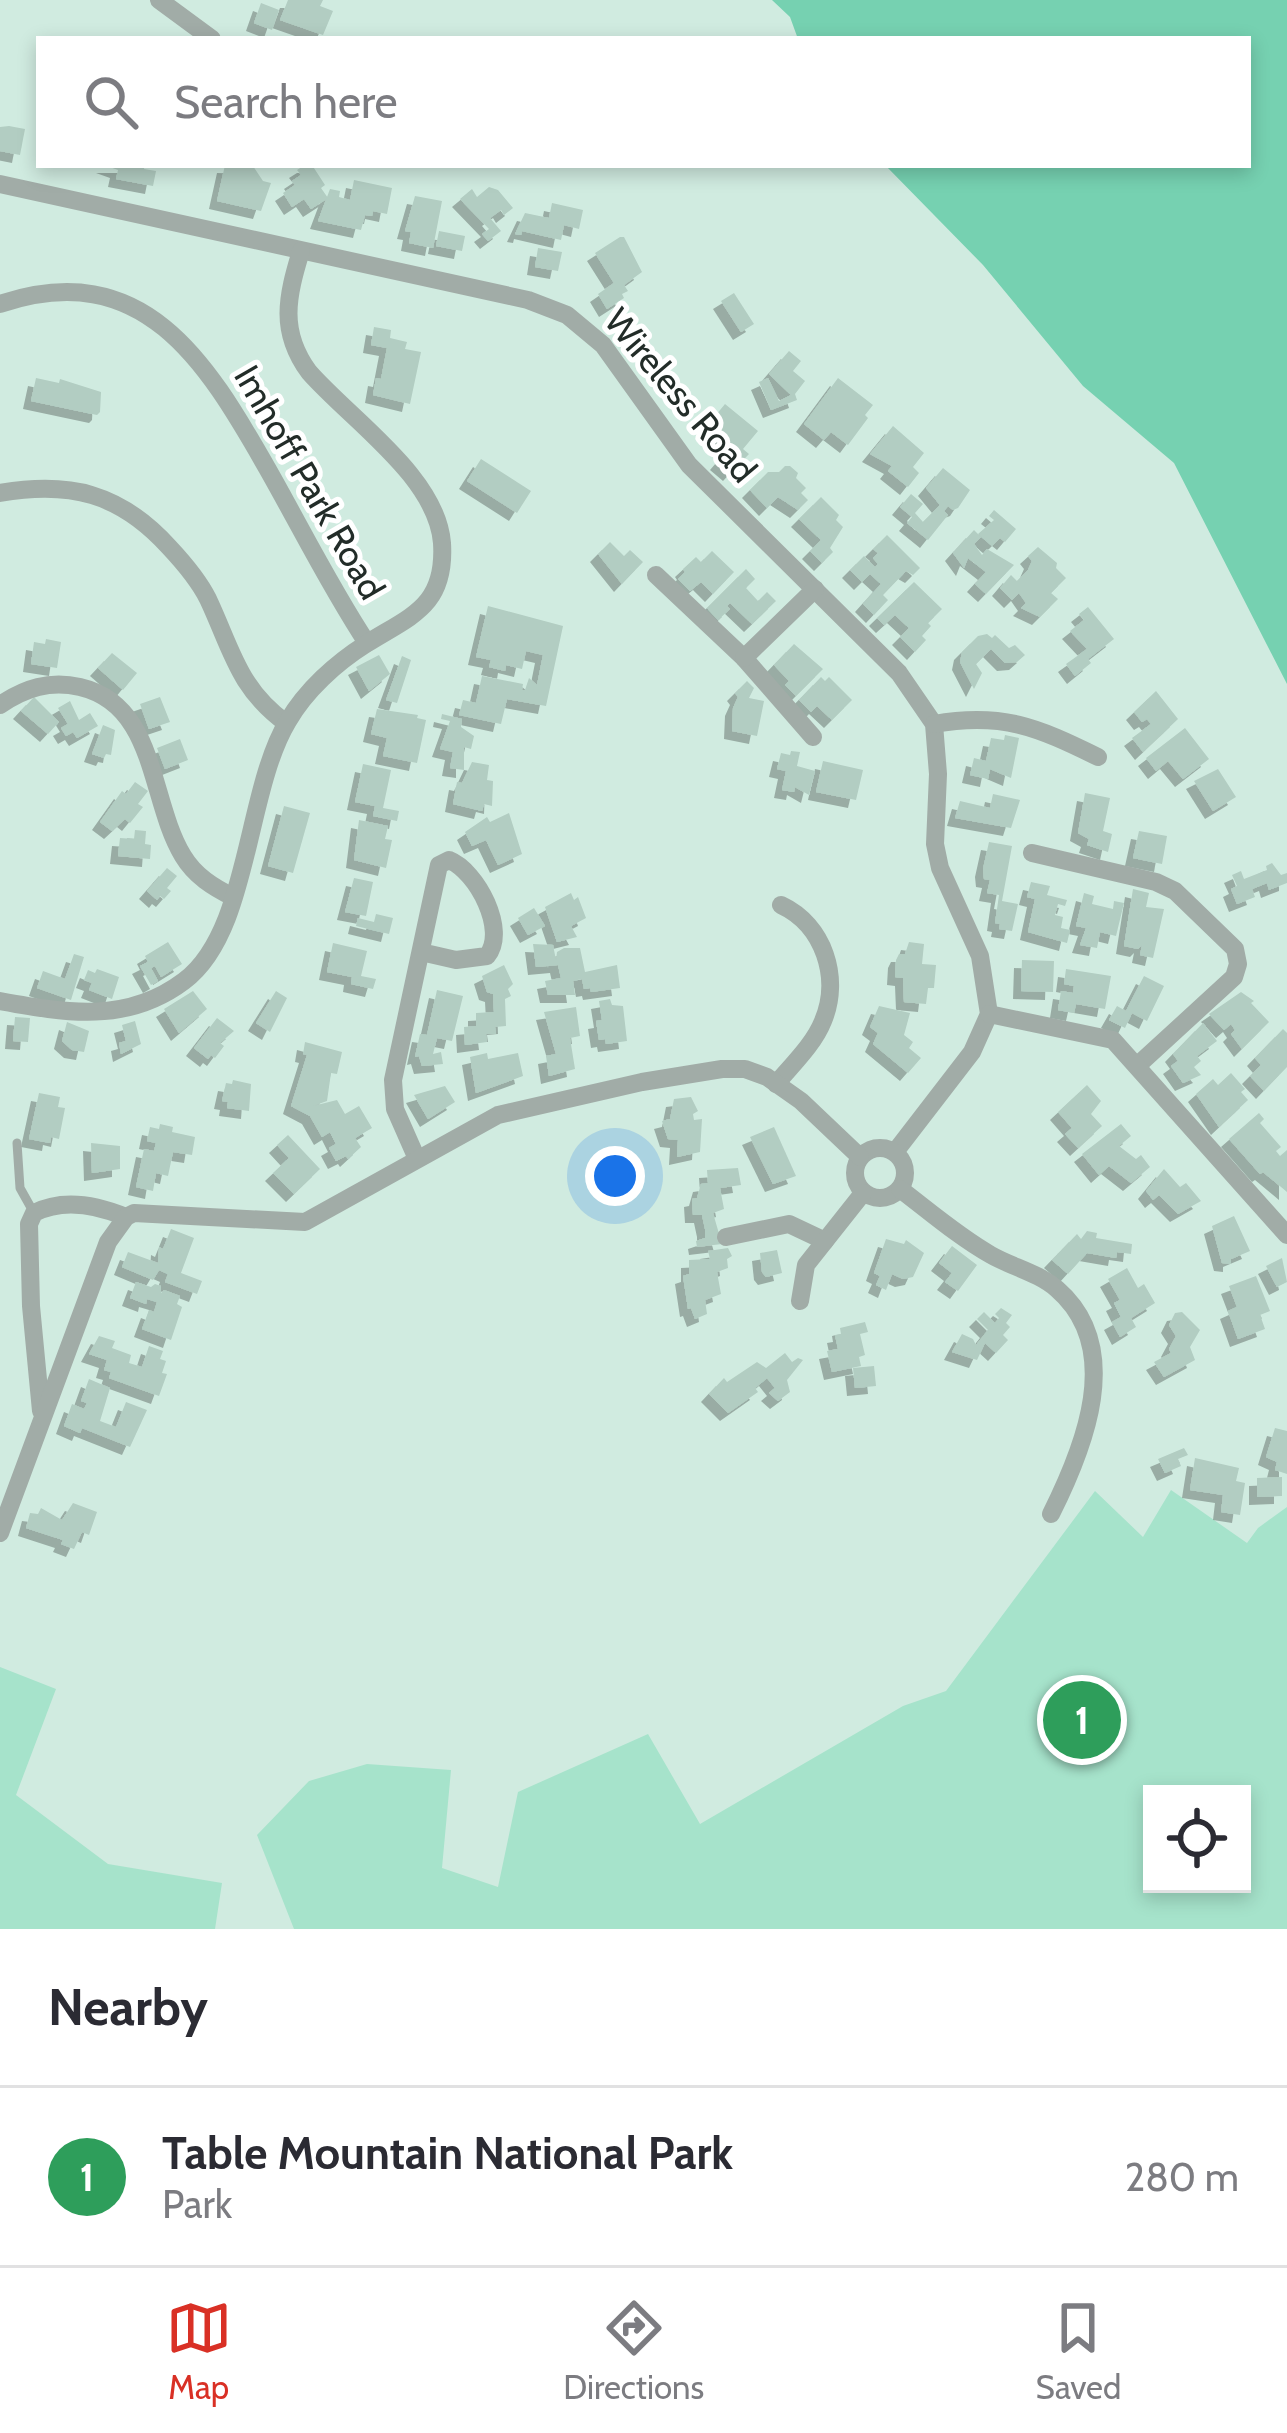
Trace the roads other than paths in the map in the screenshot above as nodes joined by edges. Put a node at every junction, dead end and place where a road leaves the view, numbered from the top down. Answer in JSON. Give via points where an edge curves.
{"nodes":[{"id":1,"x":159,"y":0,"type":"edge"},
{"id":2,"x":208,"y":36,"type":"edge"},
{"id":3,"x":0,"y":184,"type":"edge"},
{"id":4,"x":301,"y":250,"type":"junction"},
{"id":5,"x":0,"y":304,"type":"edge"},
{"id":6,"x":0,"y":493,"type":"edge"},
{"id":7,"x":656,"y":575,"type":"dead end"},
{"id":8,"x":815,"y":590,"type":"junction"},
{"id":9,"x":367,"y":643,"type":"junction"},
{"id":10,"x":744,"y":658,"type":"junction"},
{"id":11,"x":0,"y":704,"type":"edge"},
{"id":12,"x":286,"y":723,"type":"junction"},
{"id":13,"x":934,"y":724,"type":"junction"},
{"id":14,"x":813,"y":737,"type":"dead end"},
{"id":15,"x":1098,"y":757,"type":"dead end"},
{"id":16,"x":1032,"y":853,"type":"dead end"},
{"id":17,"x":233,"y":897,"type":"junction"},
{"id":18,"x":781,"y":905,"type":"dead end"},
{"id":19,"x":422,"y":952,"type":"junction"},
{"id":20,"x":0,"y":1001,"type":"edge"},
{"id":21,"x":988,"y":1014,"type":"junction"},
{"id":22,"x":1138,"y":1065,"type":"junction"},
{"id":23,"x":776,"y":1084,"type":"junction"},
{"id":24,"x":17,"y":1143,"type":"dead end"},
{"id":25,"x":895,"y":1153,"type":"junction"},
{"id":26,"x":860,"y":1157,"type":"junction"},
{"id":27,"x":417,"y":1159,"type":"junction"},
{"id":28,"x":900,"y":1189,"type":"junction"},
{"id":29,"x":863,"y":1192,"type":"junction"},
{"id":30,"x":34,"y":1213,"type":"junction"},
{"id":31,"x":126,"y":1217,"type":"junction"},
{"id":32,"x":1287,"y":1234,"type":"edge"},
{"id":33,"x":726,"y":1237,"type":"dead end"},
{"id":34,"x":825,"y":1241,"type":"junction"},
{"id":35,"x":800,"y":1301,"type":"dead end"},
{"id":36,"x":41,"y":1420,"type":"junction"},
{"id":37,"x":1051,"y":1514,"type":"dead end"},
{"id":38,"x":0,"y":1533,"type":"edge"}],
"edges":[{"from":1,"to":2,"type":"street"},
{"from":3,"to":4,"type":"street","name":"Wireless Road"},
{"from":4,"to":8,"type":"street","name":"Wireless Road","via":[[528,299],[584,326],[681,457]]},
{"from":4,"to":9,"type":"street","name":"Imhoff Park Road","via":[[286,311],[297,356],[407,471],[442,540],[433,595],[414,618]]},
{"from":5,"to":9,"type":"street","name":"Imhoff Park Road","via":[[77,293],[138,309],[193,352]]},
{"from":6,"to":12,"type":"street","via":[[61,489],[121,504],[192,572],[245,684]]},
{"from":7,"to":10,"type":"street"},
{"from":8,"to":10,"type":"street"},
{"from":8,"to":13,"type":"street","name":"Wireless Road","via":[[899,673]]},
{"from":9,"to":12,"type":"street","name":"Imhoff Park Road"},
{"from":10,"to":14,"type":"street"},
{"from":11,"to":17,"type":"street","via":[[48,683],[110,698],[138,736],[184,858]]},
{"from":12,"to":17,"type":"street","name":"Imhoff Park Road"},
{"from":13,"to":15,"type":"street","via":[[990,718]]},
{"from":13,"to":21,"type":"street","via":[[935,844],[980,956]]},
{"from":16,"to":22,"type":"street","via":[[1166,885],[1235,949],[1234,977]]},
{"from":17,"to":20,"type":"street","name":"Imhoff Park Road","via":[[208,956],[157,999],[93,1014]]},
{"from":18,"to":23,"type":"street","via":[[812,928],[832,976],[824,1021]]},
{"from":19,"to":19,"type":"street","via":[[440,865],[456,862],[495,926],[496,943],[470,961]]},
{"from":19,"to":27,"type":"street","via":[[392,1093]]},
{"from":21,"to":22,"type":"street","via":[[1102,1035]]},
{"from":21,"to":25,"type":"street","via":[[958,1071]]},
{"from":22,"to":32,"type":"street"},
{"from":23,"to":26,"type":"street"},
{"from":23,"to":27,"type":"street","via":[[733,1069],[642,1082],[499,1114]]},
{"from":24,"to":30,"type":"lane","via":[[20,1188]]},
{"from":25,"to":26,"type":"street","via":[[878,1148]]},
{"from":25,"to":28,"type":"street","via":[[905,1169]]},
{"from":26,"to":29,"type":"street","via":[[854,1178]]},
{"from":27,"to":31,"type":"street","via":[[305,1222],[146,1211]]},
{"from":28,"to":29,"type":"street","via":[[881,1199]]},
{"from":28,"to":37,"type":"street","via":[[978,1247],[1048,1281],[1084,1322],[1091,1416]]},
{"from":29,"to":34,"type":"street"},
{"from":30,"to":31,"type":"street","via":[[61,1204]]},
{"from":30,"to":36,"type":"street","via":[[27,1235]]},
{"from":31,"to":36,"type":"street","via":[[108,1242]]},
{"from":33,"to":34,"type":"street","via":[[790,1224]]},
{"from":34,"to":35,"type":"street","via":[[806,1265]]},
{"from":36,"to":38,"type":"street"}]}
